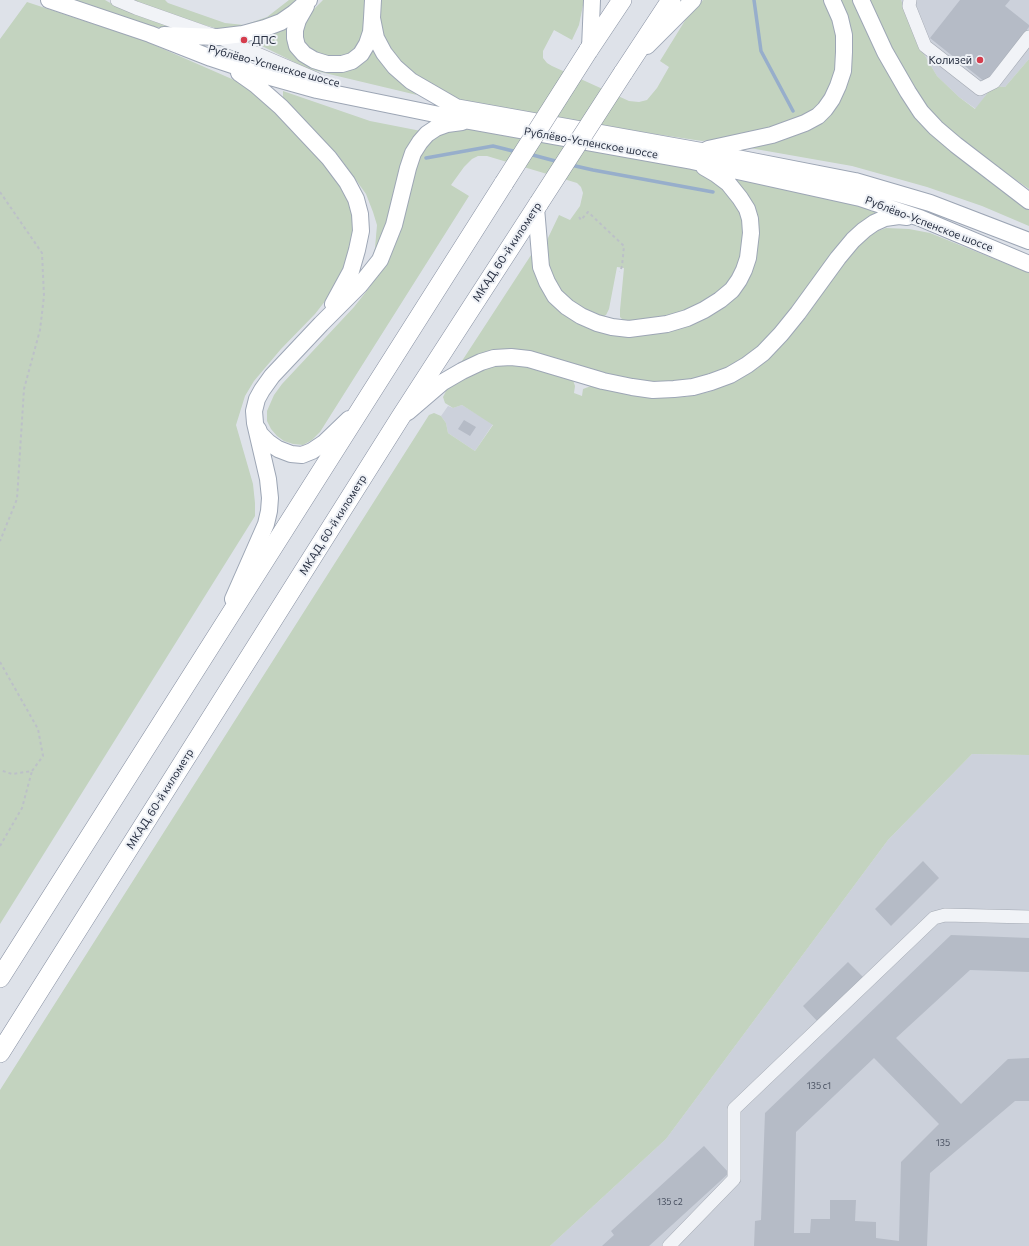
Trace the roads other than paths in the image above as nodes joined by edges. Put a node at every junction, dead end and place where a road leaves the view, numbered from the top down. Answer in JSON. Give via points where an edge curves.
{"nodes":[{"id":1,"x":49,"y":0,"type":"edge"},
{"id":2,"x":117,"y":0,"type":"edge"},
{"id":3,"x":373,"y":0,"type":"edge"},
{"id":4,"x":592,"y":0,"type":"edge"},
{"id":5,"x":622,"y":0,"type":"edge"},
{"id":6,"x":671,"y":0,"type":"edge"},
{"id":7,"x":693,"y":0,"type":"edge"},
{"id":8,"x":832,"y":0,"type":"edge"},
{"id":9,"x":861,"y":0,"type":"edge"},
{"id":10,"x":910,"y":0,"type":"edge"},
{"id":11,"x":307,"y":1,"type":"edge"},
{"id":12,"x":372,"y":18,"type":"junction"},
{"id":13,"x":150,"y":34,"type":"junction"},
{"id":14,"x":218,"y":37,"type":"junction"},
{"id":15,"x":1029,"y":37,"type":"edge"},
{"id":16,"x":589,"y":50,"type":"junction"},
{"id":17,"x":211,"y":58,"type":"junction"},
{"id":18,"x":626,"y":69,"type":"junction"},
{"id":19,"x":316,"y":80,"type":"junction"},
{"id":20,"x":456,"y":107,"type":"junction"},
{"id":21,"x":469,"y":121,"type":"junction"},
{"id":22,"x":697,"y":156,"type":"junction"},
{"id":23,"x":1029,"y":201,"type":"edge"},
{"id":24,"x":538,"y":205,"type":"junction"},
{"id":25,"x":920,"y":218,"type":"junction"},
{"id":26,"x":1029,"y":242,"type":"edge"},
{"id":27,"x":1029,"y":264,"type":"edge"},
{"id":28,"x":321,"y":324,"type":"junction"},
{"id":29,"x":362,"y":406,"type":"junction"},
{"id":30,"x":400,"y":418,"type":"junction"},
{"id":31,"x":255,"y":423,"type":"junction"},
{"id":32,"x":217,"y":635,"type":"junction"},
{"id":33,"x":1029,"y":917,"type":"edge"},
{"id":34,"x":0,"y":978,"type":"edge"},
{"id":35,"x":0,"y":1053,"type":"edge"},
{"id":36,"x":669,"y":1246,"type":"edge"}],
"edges":[{"from":1,"to":13,"type":"main road","name":"Рублёво-Успенское шоссе"},
{"from":2,"to":14,"type":"lane"},
{"from":3,"to":12,"type":"main road"},
{"from":4,"to":16,"type":"main road"},
{"from":5,"to":16,"type":"highway"},
{"from":6,"to":18,"type":"highway","name":"МКАД, 60-й километр"},
{"from":7,"to":18,"type":"main road"},
{"from":8,"to":22,"type":"main road","via":[[844,35],[843,71],[832,99],[825,109],[805,124]]},
{"from":9,"to":23,"type":"main road","via":[[885,52],[921,112],[956,145]]},
{"from":10,"to":15,"type":"lane","via":[[909,6],[925,46],[980,89],[994,82]]},
{"from":11,"to":12,"type":"main road","via":[[298,20],[294,38],[304,54],[327,64],[342,64],[352,61],[361,54],[371,32]]},
{"from":11,"to":14,"type":"main road","via":[[281,22],[243,34]]},
{"from":12,"to":20,"type":"main road","via":[[376,38],[395,67],[411,81]]},
{"from":13,"to":14,"type":"main road"},
{"from":13,"to":17,"type":"main road","name":"Рублёво-Успенское шоссе"},
{"from":13,"to":19,"type":"main road","name":"Рублёво-Успенское шоссе","via":[[212,49]]},
{"from":14,"to":19,"type":"lane"},
{"from":16,"to":29,"type":"highway","bridge":true},
{"from":17,"to":21,"type":"main road","name":"Рублёво-Успенское шоссе","via":[[317,90]]},
{"from":17,"to":28,"type":"main road","via":[[256,85],[281,107],[329,158],[356,199],[361,231],[357,250],[351,271]]},
{"from":18,"to":24,"type":"highway","name":"МКАД, 60-й километр","bridge":true},
{"from":19,"to":20,"type":"main road","name":"Рублёво-Успенское шоссе"},
{"from":20,"to":22,"type":"main road","name":"Рублёво-Успенское шоссе"},
{"from":21,"to":22,"type":"main road","name":"Рублёво-Успенское шоссе"},
{"from":21,"to":28,"type":"main road","via":[[436,128],[420,142],[413,153],[394,225],[380,260],[360,286]]},
{"from":22,"to":24,"type":"main road","via":[[728,183],[743,203],[750,219],[750,233],[748,258],[740,280],[720,300],[687,318],[629,329],[597,323],[567,307],[555,296],[541,266]]},
{"from":22,"to":25,"type":"main road","name":"Рублёво-Успенское шоссе","via":[[860,198]]},
{"from":22,"to":26,"type":"main road","name":"Рублёво-Успенское шоссе","via":[[855,181],[930,203]]},
{"from":24,"to":30,"type":"highway","name":"МКАД, 60-й километр"},
{"from":25,"to":27,"type":"main road","name":"Рублёво-Успенское шоссе"},
{"from":25,"to":30,"type":"main road","via":[[885,218],[864,230],[838,258],[781,334],[763,353],[730,375],[693,387],[653,390],[603,381],[529,359],[494,358],[443,382]]},
{"from":28,"to":31,"type":"main road","via":[[262,390],[254,411]]},
{"from":29,"to":31,"type":"main road","via":[[324,443],[312,452],[302,455],[278,449],[260,434]]},
{"from":29,"to":32,"type":"highway"},
{"from":30,"to":35,"type":"highway","name":"МКАД, 60-й километр"},
{"from":31,"to":32,"type":"main road","via":[[268,479],[269,511],[266,524]]},
{"from":32,"to":34,"type":"highway"},
{"from":33,"to":36,"type":"lane","via":[[945,915],[934,918],[734,1109],[734,1179]]}]}
